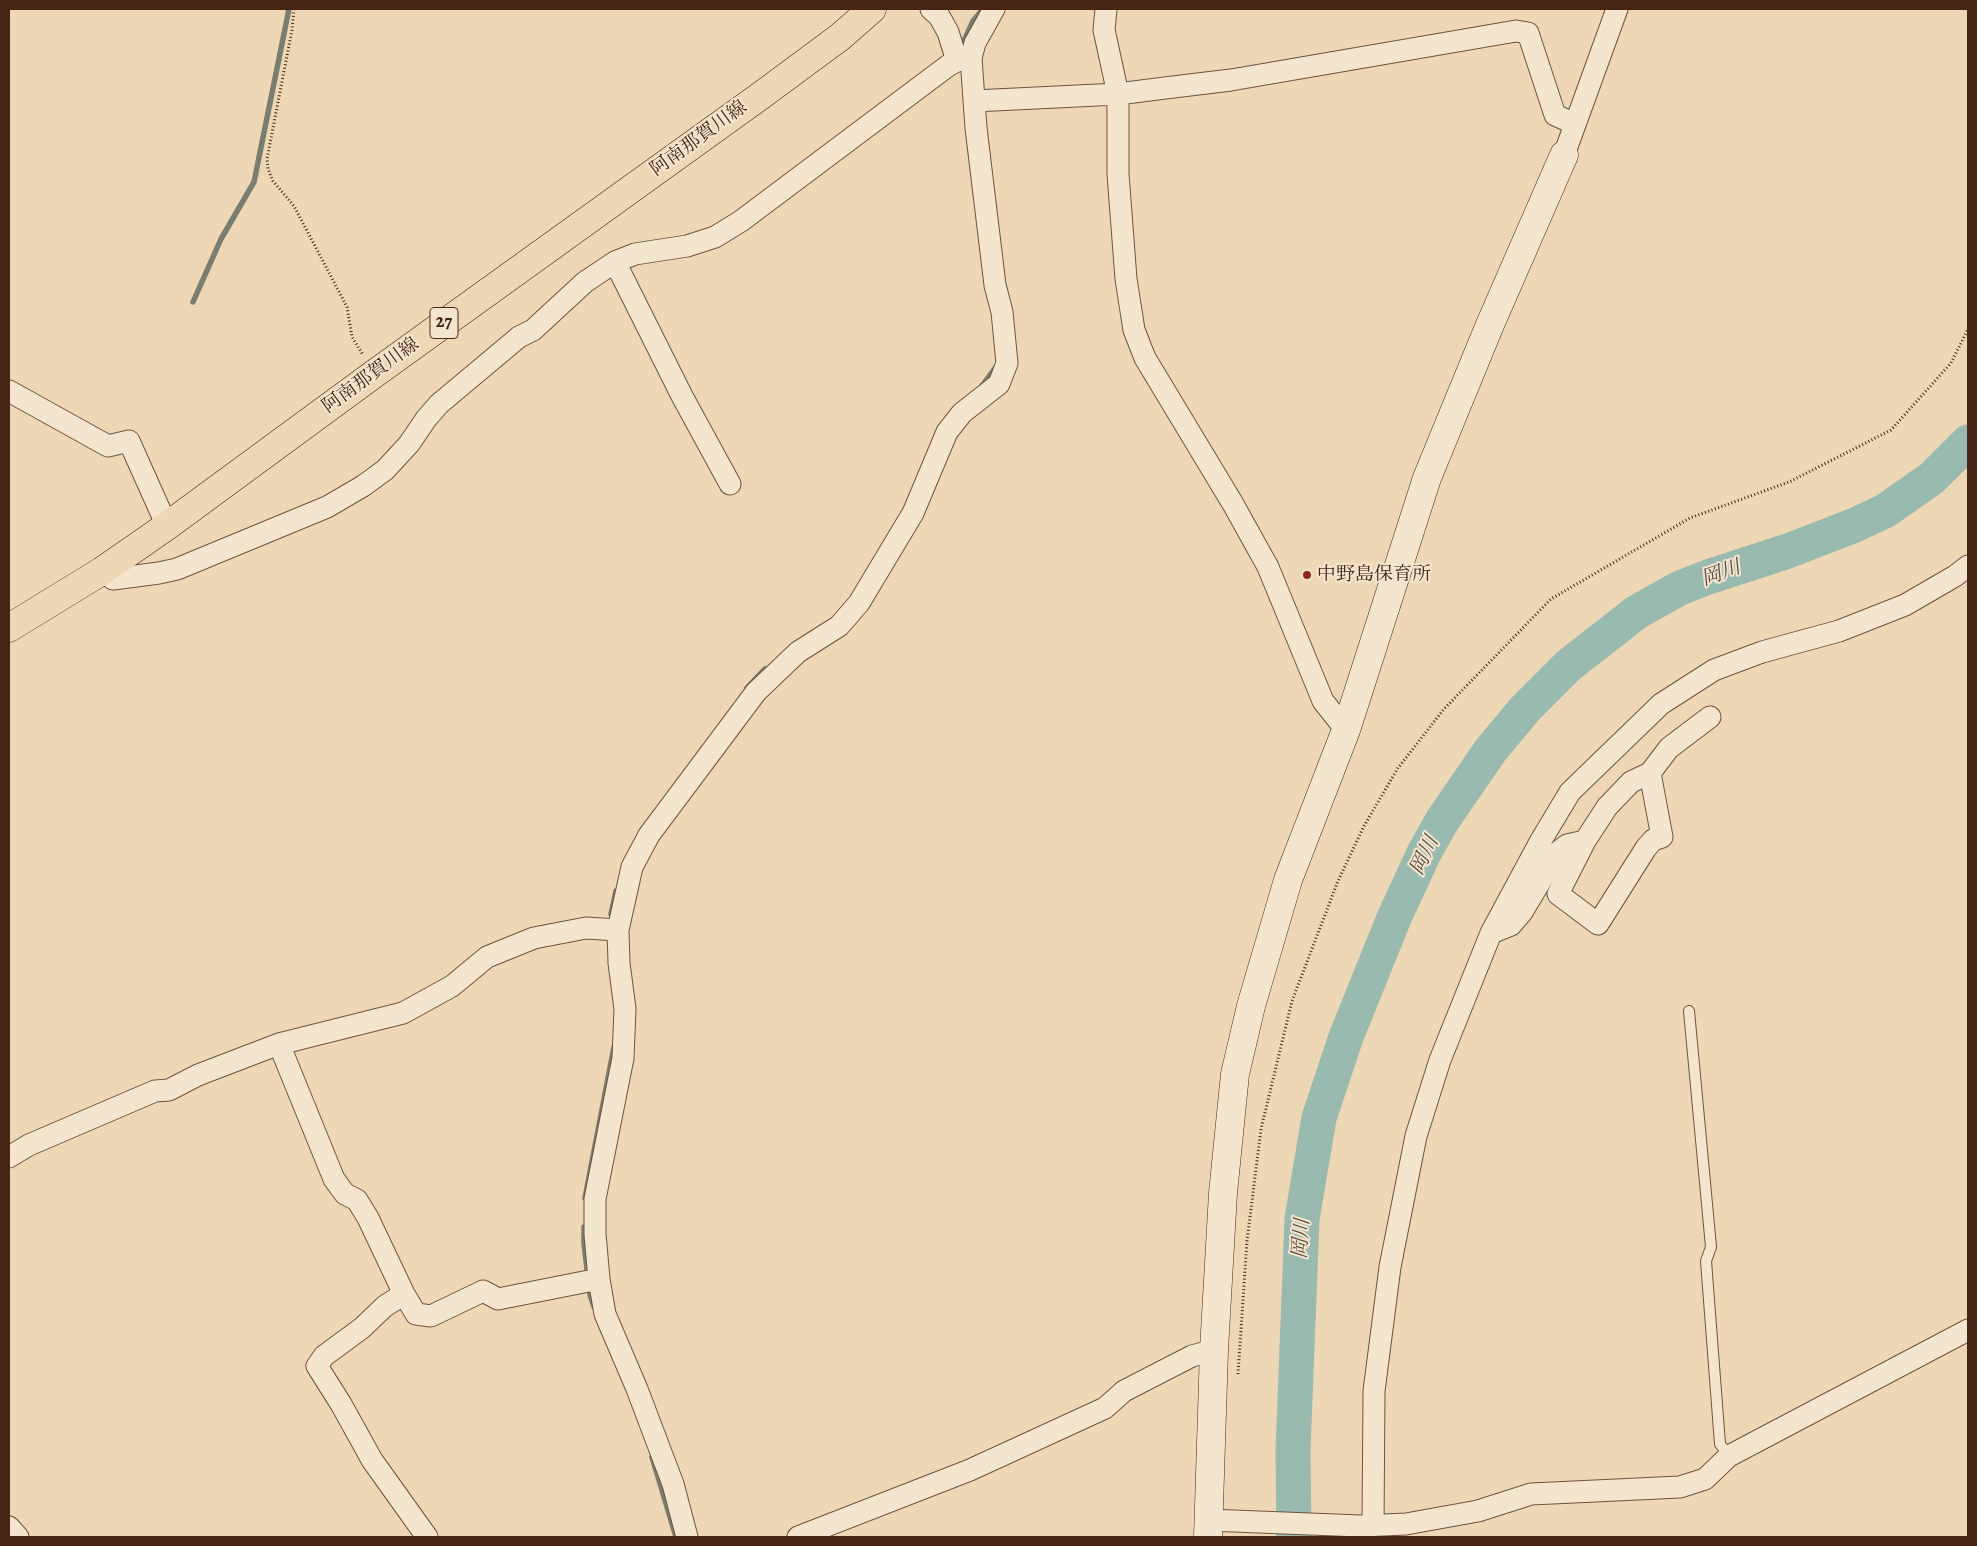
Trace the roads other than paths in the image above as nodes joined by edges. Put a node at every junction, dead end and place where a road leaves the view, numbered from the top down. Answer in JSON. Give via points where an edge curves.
{"nodes":[{"id":1,"x":872,"y":9,"type":"edge"},
{"id":2,"x":931,"y":9,"type":"edge"},
{"id":3,"x":994,"y":9,"type":"edge"},
{"id":4,"x":1106,"y":9,"type":"edge"},
{"id":5,"x":1617,"y":9,"type":"edge"},
{"id":6,"x":964,"y":59,"type":"junction"},
{"id":7,"x":1118,"y":94,"type":"junction"},
{"id":8,"x":974,"y":101,"type":"junction"},
{"id":9,"x":1575,"y":124,"type":"junction"},
{"id":10,"x":1564,"y":155,"type":"joint"},
{"id":11,"x":615,"y":262,"type":"junction"},
{"id":12,"x":9,"y":391,"type":"edge"},
{"id":13,"x":730,"y":484,"type":"dead end"},
{"id":14,"x":167,"y":526,"type":"junction"},
{"id":15,"x":1968,"y":566,"type":"edge"},
{"id":16,"x":102,"y":571,"type":"junction"},
{"id":17,"x":9,"y":628,"type":"edge"},
{"id":18,"x":1710,"y":717,"type":"dead end"},
{"id":19,"x":1346,"y":730,"type":"junction"},
{"id":20,"x":1650,"y":773,"type":"junction"},
{"id":21,"x":1585,"y":841,"type":"junction"},
{"id":22,"x":618,"y":930,"type":"junction"},
{"id":23,"x":1491,"y":933,"type":"junction"},
{"id":24,"x":1689,"y":1011,"type":"dead end"},
{"id":25,"x":279,"y":1044,"type":"junction"},
{"id":26,"x":9,"y":1157,"type":"edge"},
{"id":27,"x":599,"y":1279,"type":"junction"},
{"id":28,"x":404,"y":1294,"type":"junction"},
{"id":29,"x":1968,"y":1330,"type":"edge"},
{"id":30,"x":1214,"y":1350,"type":"junction"},
{"id":31,"x":1729,"y":1456,"type":"junction"},
{"id":32,"x":1367,"y":1526,"type":"junction"},
{"id":33,"x":9,"y":1527,"type":"edge"},
{"id":34,"x":1208,"y":1528,"type":"edge"},
{"id":35,"x":18,"y":1537,"type":"edge"},
{"id":36,"x":427,"y":1537,"type":"edge"},
{"id":37,"x":687,"y":1537,"type":"edge"},
{"id":38,"x":798,"y":1537,"type":"edge"}],
"edges":[{"from":1,"to":14,"type":"main road","name":"阿南那賀川線","number":"27","via":[[763,94]]},
{"from":2,"to":6,"type":"street"},
{"from":3,"to":6,"type":"street"},
{"from":4,"to":7,"type":"street","via":[[1104,30]]},
{"from":5,"to":9,"type":"street"},
{"from":6,"to":8,"type":"street"},
{"from":6,"to":11,"type":"street","via":[[715,237],[688,246],[635,254]]},
{"from":7,"to":8,"type":"street"},
{"from":7,"to":9,"type":"street","via":[[1231,80],[1516,31],[1528,33],[1555,115]]},
{"from":7,"to":19,"type":"street","via":[[1118,174],[1126,278],[1134,330],[1145,358],[1268,567],[1323,701]]},
{"from":8,"to":22,"type":"street","via":[[1007,362],[999,384],[962,413],[947,432],[913,513],[859,603],[839,626],[798,652],[756,692],[649,835],[632,867]]},
{"from":9,"to":10,"type":"street"},
{"from":10,"to":19,"type":"street","via":[[1427,478]]},
{"from":11,"to":13,"type":"street"},
{"from":11,"to":16,"type":"street","via":[[584,282],[533,330],[519,337],[439,404],[385,470],[327,508],[177,569],[113,579]]},
{"from":12,"to":14,"type":"street","via":[[108,446],[129,441]]},
{"from":14,"to":16,"type":"main road","name":"阿南那賀川線","number":"27"},
{"from":15,"to":23,"type":"street","via":[[1905,606],[1839,631],[1762,652],[1714,670],[1661,704],[1570,792]]},
{"from":16,"to":17,"type":"main road","name":"阿南那賀川線","number":"27"},
{"from":18,"to":20,"type":"street","via":[[1669,748]]},
{"from":19,"to":30,"type":"street","via":[[1288,880],[1235,1074],[1223,1194]]},
{"from":20,"to":21,"type":"street","via":[[1631,782],[1607,807]]},
{"from":20,"to":21,"type":"street","via":[[1662,837],[1653,840],[1646,848],[1598,924],[1558,894]]},
{"from":21,"to":23,"type":"street","via":[[1567,845],[1558,852],[1517,918],[1511,925]]},
{"from":22,"to":25,"type":"street","via":[[586,928],[534,938],[487,957],[452,986],[403,1013]]},
{"from":22,"to":27,"type":"street","via":[[625,1009],[622,1058],[595,1199]]},
{"from":23,"to":32,"type":"street","via":[[1440,1060],[1416,1136],[1390,1267],[1374,1391]]},
{"from":24,"to":31,"type":"lane","via":[[1712,1247],[1706,1261],[1720,1444]]},
{"from":25,"to":26,"type":"street","via":[[169,1090],[155,1091],[29,1145]]},
{"from":25,"to":28,"type":"street","via":[[334,1180],[345,1194],[357,1200]]},
{"from":27,"to":28,"type":"street","via":[[498,1299],[483,1291],[431,1316],[416,1314]]},
{"from":27,"to":37,"type":"street","via":[[605,1314],[673,1484]]},
{"from":28,"to":36,"type":"street","via":[[324,1356],[317,1366],[372,1460]]},
{"from":29,"to":31,"type":"street"},
{"from":30,"to":34,"type":"street"},
{"from":30,"to":38,"type":"street","via":[[1192,1356],[1124,1391],[1105,1408],[970,1470]]},
{"from":31,"to":32,"type":"street","via":[[1706,1479],[1680,1486],[1531,1494],[1478,1512],[1406,1524]]},
{"from":32,"to":34,"type":"street","via":[[1241,1522]]},
{"from":33,"to":35,"type":"street"}]}
